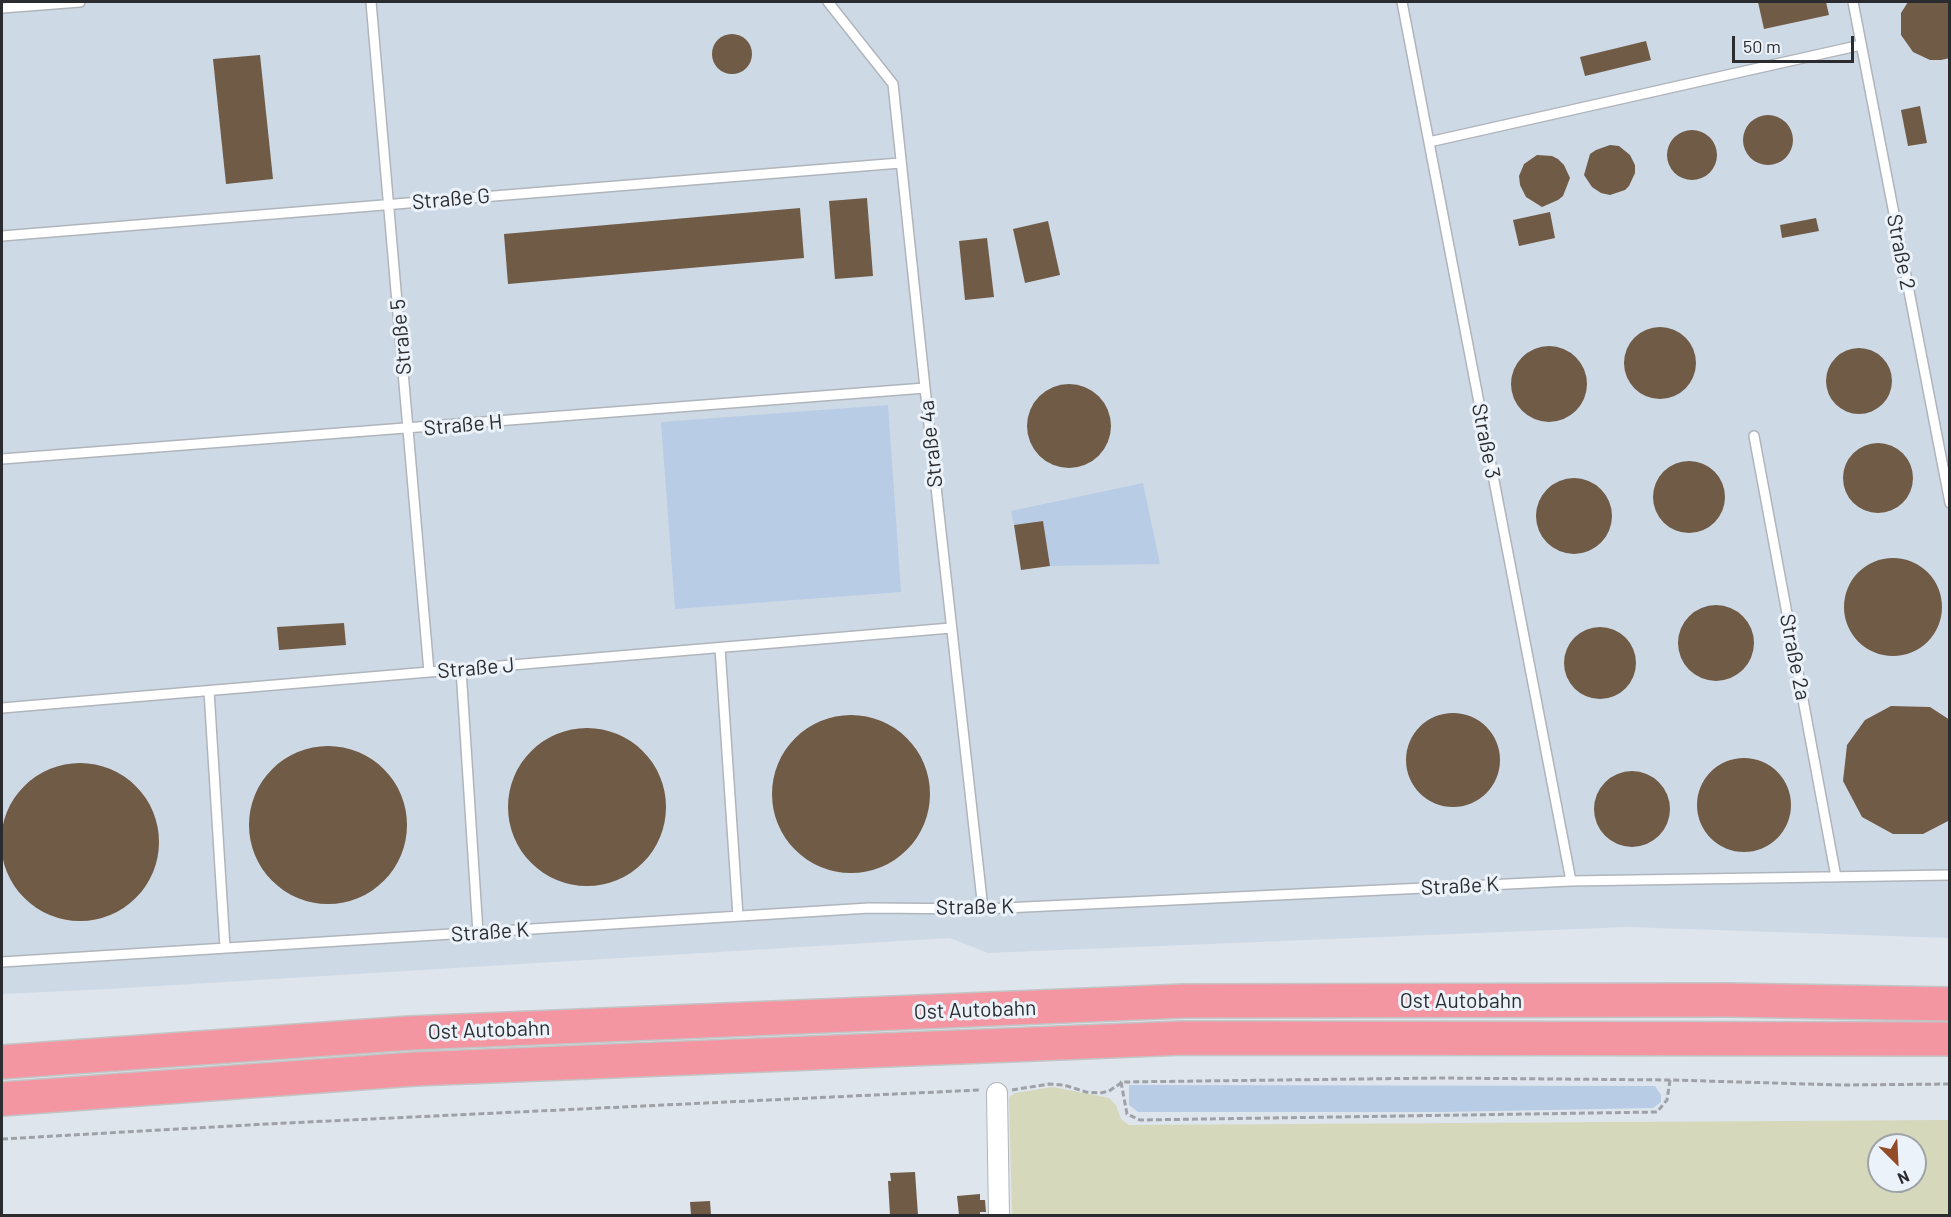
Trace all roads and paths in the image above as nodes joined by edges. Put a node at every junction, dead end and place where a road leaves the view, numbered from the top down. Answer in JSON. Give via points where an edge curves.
{"nodes":[{"id":1,"x":81,"y":2,"type":"edge"},
{"id":2,"x":371,"y":2,"type":"edge"},
{"id":3,"x":828,"y":2,"type":"edge"},
{"id":4,"x":1402,"y":2,"type":"edge"},
{"id":5,"x":1853,"y":2,"type":"edge"},
{"id":6,"x":2,"y":8,"type":"edge"},
{"id":7,"x":1861,"y":45,"type":"junction"},
{"id":8,"x":1429,"y":142,"type":"junction"},
{"id":9,"x":900,"y":163,"type":"junction"},
{"id":10,"x":389,"y":204,"type":"junction"},
{"id":11,"x":2,"y":236,"type":"edge"},
{"id":12,"x":925,"y":388,"type":"junction"},
{"id":13,"x":409,"y":429,"type":"junction"},
{"id":14,"x":1754,"y":436,"type":"dead end"},
{"id":15,"x":2,"y":459,"type":"edge"},
{"id":16,"x":1950,"y":503,"type":"edge"},
{"id":17,"x":951,"y":628,"type":"junction"},
{"id":18,"x":720,"y":648,"type":"junction"},
{"id":19,"x":461,"y":669,"type":"junction"},
{"id":20,"x":429,"y":672,"type":"junction"},
{"id":21,"x":209,"y":690,"type":"junction"},
{"id":22,"x":2,"y":708,"type":"edge"},
{"id":23,"x":1950,"y":875,"type":"edge"},
{"id":24,"x":1836,"y":877,"type":"junction"},
{"id":25,"x":1571,"y":881,"type":"junction"},
{"id":26,"x":983,"y":909,"type":"junction"},
{"id":27,"x":738,"y":916,"type":"junction"},
{"id":28,"x":478,"y":933,"type":"junction"},
{"id":29,"x":225,"y":948,"type":"junction"},
{"id":30,"x":2,"y":963,"type":"edge"},
{"id":31,"x":1950,"y":1004,"type":"edge"},
{"id":32,"x":1950,"y":1039,"type":"edge"},
{"id":33,"x":2,"y":1062,"type":"edge"},
{"id":34,"x":1670,"y":1080,"type":"junction"},
{"id":35,"x":1121,"y":1083,"type":"junction"},
{"id":36,"x":1950,"y":1084,"type":"edge"},
{"id":37,"x":997,"y":1093,"type":"junction"},
{"id":38,"x":2,"y":1099,"type":"edge"},
{"id":39,"x":2,"y":1138,"type":"edge"},
{"id":40,"x":999,"y":1215,"type":"edge"}],
"edges":[{"from":1,"to":6,"type":"lane"},
{"from":2,"to":10,"type":"lane","name":"Straße 5"},
{"from":3,"to":9,"type":"lane","name":"Straße 4a","via":[[893,84]]},
{"from":4,"to":8,"type":"lane","name":"Straße 3"},
{"from":5,"to":7,"type":"lane","name":"Straße 2"},
{"from":7,"to":8,"type":"lane"},
{"from":7,"to":16,"type":"lane","name":"Straße 2"},
{"from":8,"to":25,"type":"lane","name":"Straße 3"},
{"from":9,"to":10,"type":"lane","name":"Straße G"},
{"from":9,"to":12,"type":"lane","name":"Straße 4a"},
{"from":10,"to":11,"type":"lane","name":"Straße G"},
{"from":10,"to":13,"type":"lane","name":"Straße 5"},
{"from":12,"to":13,"type":"lane","name":"Straße H"},
{"from":12,"to":17,"type":"lane","name":"Straße 4a"},
{"from":13,"to":15,"type":"lane","name":"Straße H"},
{"from":13,"to":20,"type":"lane","name":"Straße 5"},
{"from":14,"to":24,"type":"lane","name":"Straße 2a"},
{"from":17,"to":18,"type":"lane","name":"Straße J"},
{"from":17,"to":26,"type":"lane","name":"Straße 4a"},
{"from":18,"to":19,"type":"lane","name":"Straße J"},
{"from":18,"to":27,"type":"lane"},
{"from":19,"to":20,"type":"lane","name":"Straße J"},
{"from":19,"to":28,"type":"lane"},
{"from":20,"to":21,"type":"lane","name":"Straße J"},
{"from":21,"to":22,"type":"lane","name":"Straße J"},
{"from":21,"to":29,"type":"lane"},
{"from":23,"to":24,"type":"lane","name":"Straße K"},
{"from":24,"to":25,"type":"lane","name":"Straße K"},
{"from":25,"to":26,"type":"lane","name":"Straße K"},
{"from":26,"to":27,"type":"lane","name":"Straße K","via":[[869,908]]},
{"from":27,"to":28,"type":"lane","name":"Straße K"},
{"from":28,"to":29,"type":"lane","name":"Straße K"},
{"from":29,"to":30,"type":"lane","name":"Straße K"},
{"from":31,"to":33,"type":"highway","name":"Ost Autobahn","via":[[1727,1000],[1184,1001],[410,1033]]},
{"from":32,"to":38,"type":"highway","name":"Ost Autobahn","via":[[1184,1038],[415,1070]]},
{"from":34,"to":35,"type":"path","via":[[1441,1078]]},
{"from":34,"to":35,"type":"path","via":[[1667,1100],[1657,1112],[1175,1120],[1140,1120],[1127,1114]]},
{"from":34,"to":36,"type":"path"},
{"from":35,"to":37,"type":"path","via":[[1100,1094],[1049,1084]]},
{"from":37,"to":39,"type":"path","via":[[989,1089]]},
{"from":37,"to":40,"type":"street"}]}
